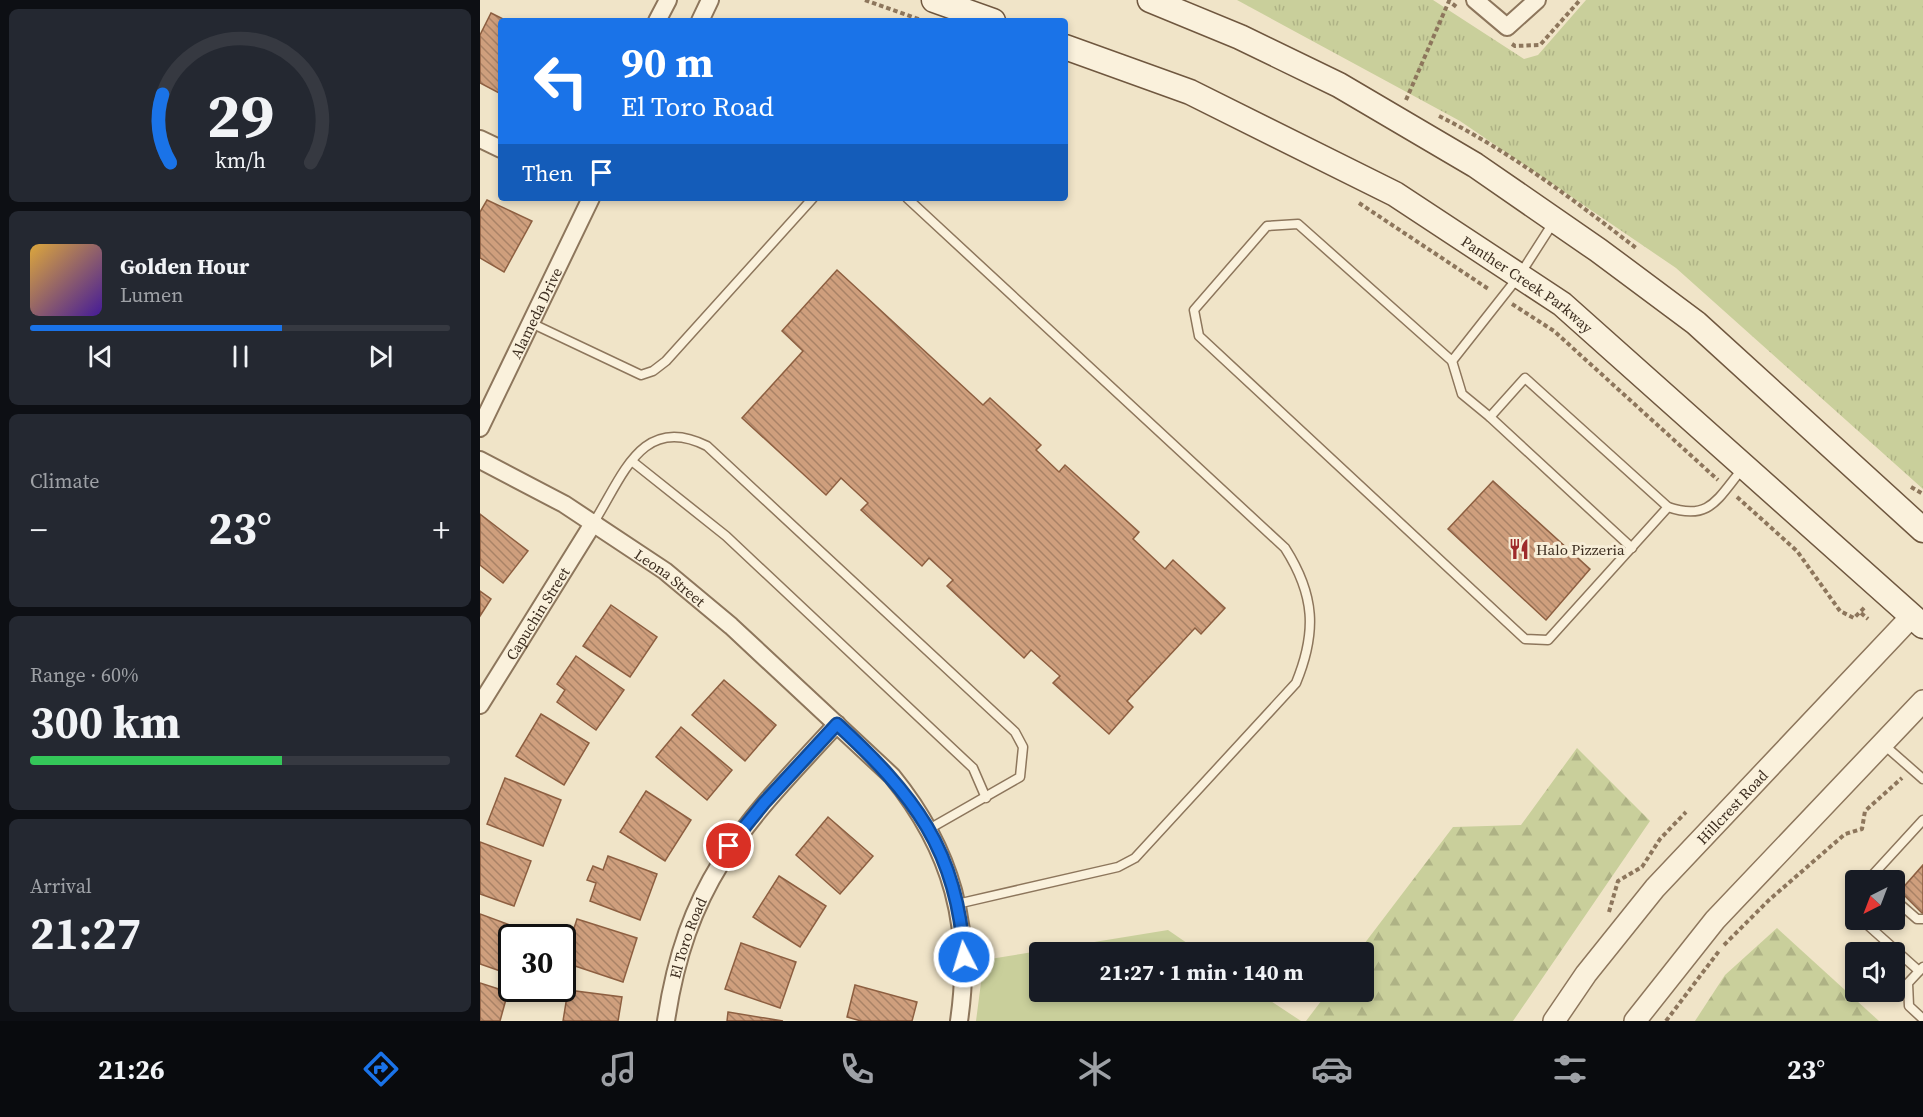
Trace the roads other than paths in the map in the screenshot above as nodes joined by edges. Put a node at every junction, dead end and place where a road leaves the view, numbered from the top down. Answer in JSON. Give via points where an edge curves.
{"nodes":[{"id":1,"x":668,"y":0,"type":"edge"},
{"id":2,"x":710,"y":0,"type":"edge"},
{"id":3,"x":934,"y":0,"type":"edge"},
{"id":4,"x":1150,"y":0,"type":"edge"},
{"id":5,"x":1475,"y":0,"type":"edge"},
{"id":6,"x":1537,"y":0,"type":"edge"},
{"id":7,"x":659,"y":18,"type":"edge"},
{"id":8,"x":701,"y":18,"type":"edge"},
{"id":9,"x":985,"y":18,"type":"edge"},
{"id":10,"x":1068,"y":48,"type":"edge"},
{"id":11,"x":480,"y":139,"type":"edge"},
{"id":12,"x":498,"y":148,"type":"edge"},
{"id":13,"x":590,"y":201,"type":"edge"},
{"id":14,"x":810,"y":201,"type":"edge"},
{"id":15,"x":910,"y":201,"type":"edge"},
{"id":16,"x":1555,"y":220,"type":"junction"},
{"id":17,"x":1519,"y":276,"type":"junction"},
{"id":18,"x":531,"y":323,"type":"junction"},
{"id":19,"x":1452,"y":361,"type":"junction"},
{"id":20,"x":1490,"y":417,"type":"junction"},
{"id":21,"x":480,"y":428,"type":"edge"},
{"id":22,"x":480,"y":460,"type":"edge"},
{"id":23,"x":633,"y":462,"type":"junction"},
{"id":24,"x":1744,"y":466,"type":"junction"},
{"id":25,"x":1668,"y":507,"type":"junction"},
{"id":26,"x":594,"y":522,"type":"junction"},
{"id":27,"x":1923,"y":530,"type":"edge"},
{"id":28,"x":1632,"y":548,"type":"junction"},
{"id":29,"x":1919,"y":615,"type":"edge"},
{"id":30,"x":1923,"y":700,"type":"edge"},
{"id":31,"x":480,"y":705,"type":"edge"},
{"id":32,"x":837,"y":724,"type":"junction"},
{"id":33,"x":1883,"y":744,"type":"junction"},
{"id":34,"x":1923,"y":779,"type":"edge"},
{"id":35,"x":986,"y":798,"type":"junction"},
{"id":36,"x":1923,"y":820,"type":"edge"},
{"id":37,"x":929,"y":829,"type":"junction"},
{"id":38,"x":1880,"y":870,"type":"edge"},
{"id":39,"x":957,"y":904,"type":"junction"},
{"id":40,"x":1905,"y":909,"type":"edge"},
{"id":41,"x":1923,"y":920,"type":"edge"},
{"id":42,"x":1874,"y":930,"type":"edge"},
{"id":43,"x":1921,"y":969,"type":"edge"},
{"id":44,"x":1923,"y":1018,"type":"edge"},
{"id":45,"x":666,"y":1021,"type":"edge"},
{"id":46,"x":959,"y":1021,"type":"edge"},
{"id":47,"x":1554,"y":1021,"type":"edge"},
{"id":48,"x":1635,"y":1021,"type":"edge"}],
"edges":[{"from":1,"to":7,"type":"street"},
{"from":2,"to":8,"type":"street"},
{"from":3,"to":9,"type":"main road"},
{"from":4,"to":16,"type":"main road","via":[[1240,37],[1339,85],[1475,165]]},
{"from":5,"to":6,"type":"street","via":[[1507,27]]},
{"from":10,"to":17,"type":"main road","name":"Panther Creek Parkway","via":[[1190,92],[1395,194]]},
{"from":11,"to":12,"type":"street"},
{"from":13,"to":18,"type":"street","name":"Alameda Drive"},
{"from":14,"to":18,"type":"lane","via":[[653,371],[641,375]]},
{"from":15,"to":39,"type":"lane","via":[[1285,548],[1298,569],[1311,622],[1308,649],[1296,683],[1135,858],[1118,867]]},
{"from":16,"to":17,"type":"lane"},
{"from":16,"to":27,"type":"main road","via":[[1696,323]]},
{"from":17,"to":19,"type":"lane"},
{"from":17,"to":24,"type":"main road","name":"Panther Creek Parkway","via":[[1562,304]]},
{"from":18,"to":21,"type":"street","name":"Alameda Drive"},
{"from":19,"to":20,"type":"lane","via":[[1462,394]]},
{"from":19,"to":28,"type":"lane","via":[[1298,224],[1267,226],[1194,310],[1199,336],[1525,639],[1548,640]]},
{"from":20,"to":25,"type":"lane","via":[[1525,378]]},
{"from":20,"to":28,"type":"lane"},
{"from":22,"to":26,"type":"street","name":"Leona Street"},
{"from":23,"to":26,"type":"lane"},
{"from":23,"to":35,"type":"lane","via":[[726,536],[973,768]]},
{"from":23,"to":35,"type":"lane","via":[[648,443],[669,435],[688,437],[707,446],[1015,732],[1023,747],[1020,777]]},
{"from":24,"to":25,"type":"lane","via":[[1707,509],[1687,513]]},
{"from":24,"to":29,"type":"main road","name":"Panther Creek Parkway"},
{"from":25,"to":28,"type":"lane"},
{"from":26,"to":31,"type":"street","name":"Capuchin Street"},
{"from":26,"to":32,"type":"street","name":"Leona Street","via":[[698,598]]},
{"from":29,"to":47,"type":"street","name":"Hillcrest Road","via":[[1654,888]]},
{"from":30,"to":33,"type":"street"},
{"from":32,"to":37,"type":"street","name":"Leona Street","via":[[892,776]]},
{"from":32,"to":45,"type":"street","name":"El Toro Road","via":[[752,817],[715,870],[681,946]]},
{"from":33,"to":34,"type":"lane"},
{"from":33,"to":48,"type":"street","via":[[1715,920]]},
{"from":35,"to":37,"type":"lane"},
{"from":36,"to":38,"type":"lane"},
{"from":37,"to":39,"type":"street","name":"Leona Street","via":[[944,860]]},
{"from":39,"to":46,"type":"street","name":"Leona Street","via":[[964,957]]},
{"from":40,"to":41,"type":"lane"},
{"from":42,"to":43,"type":"lane"},
{"from":43,"to":44,"type":"lane","via":[[1908,983],[1909,1006]]}]}
